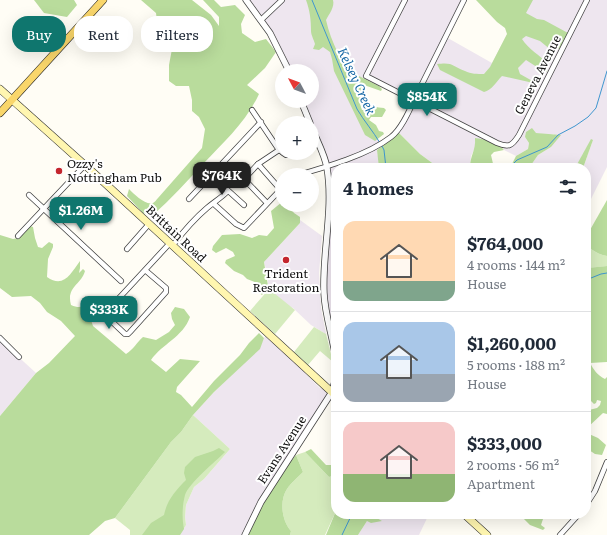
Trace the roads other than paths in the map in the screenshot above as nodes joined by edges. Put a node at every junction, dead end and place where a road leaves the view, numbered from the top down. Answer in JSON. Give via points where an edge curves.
{"nodes":[{"id":1,"x":103,"y":0,"type":"edge"},
{"id":2,"x":246,"y":0,"type":"edge"},
{"id":3,"x":282,"y":0,"type":"edge"},
{"id":4,"x":405,"y":0,"type":"edge"},
{"id":5,"x":464,"y":0,"type":"edge"},
{"id":6,"x":587,"y":0,"type":"edge"},
{"id":7,"x":261,"y":20,"type":"junction"},
{"id":8,"x":286,"y":64,"type":"edge"},
{"id":9,"x":0,"y":89,"type":"edge"},
{"id":10,"x":12,"y":100,"type":"junction"},
{"id":11,"x":414,"y":101,"type":"junction"},
{"id":12,"x":252,"y":110,"type":"dead end"},
{"id":13,"x":0,"y":113,"type":"edge"},
{"id":14,"x":260,"y":122,"type":"junction"},
{"id":15,"x":275,"y":143,"type":"edge"},
{"id":16,"x":319,"y":147,"type":"edge"},
{"id":17,"x":275,"y":155,"type":"edge"},
{"id":18,"x":337,"y":163,"type":"edge"},
{"id":19,"x":258,"y":164,"type":"junction"},
{"id":20,"x":85,"y":165,"type":"junction"},
{"id":21,"x":331,"y":165,"type":"edge"},
{"id":22,"x":327,"y":167,"type":"junction"},
{"id":23,"x":319,"y":169,"type":"edge"},
{"id":24,"x":212,"y":176,"type":"junction"},
{"id":25,"x":275,"y":182,"type":"edge"},
{"id":26,"x":228,"y":191,"type":"junction"},
{"id":27,"x":275,"y":194,"type":"edge"},
{"id":28,"x":29,"y":195,"type":"dead end"},
{"id":29,"x":189,"y":199,"type":"dead end"},
{"id":30,"x":267,"y":203,"type":"junction"},
{"id":31,"x":214,"y":204,"type":"junction"},
{"id":32,"x":244,"y":205,"type":"dead end"},
{"id":33,"x":44,"y":209,"type":"junction"},
{"id":34,"x":148,"y":224,"type":"junction"},
{"id":35,"x":18,"y":236,"type":"dead end"},
{"id":36,"x":171,"y":244,"type":"junction"},
{"id":37,"x":127,"y":249,"type":"dead end"},
{"id":38,"x":145,"y":270,"type":"junction"},
{"id":39,"x":122,"y":281,"type":"dead end"},
{"id":40,"x":331,"y":337,"type":"edge"},
{"id":41,"x":0,"y":338,"type":"edge"},
{"id":42,"x":19,"y":357,"type":"dead end"},
{"id":43,"x":331,"y":391,"type":"edge"},
{"id":44,"x":331,"y":398,"type":"edge"},
{"id":45,"x":607,"y":462,"type":"edge"},
{"id":46,"x":591,"y":496,"type":"edge"},
{"id":47,"x":469,"y":519,"type":"edge"},
{"id":48,"x":574,"y":519,"type":"edge"},
{"id":49,"x":245,"y":535,"type":"edge"},
{"id":50,"x":486,"y":535,"type":"edge"},
{"id":51,"x":560,"y":535,"type":"edge"}],
"edges":[{"from":1,"to":10,"type":"main road"},
{"from":2,"to":7,"type":"street"},
{"from":3,"to":7,"type":"street"},
{"from":4,"to":11,"type":"street","via":[[366,76]]},
{"from":5,"to":11,"type":"street"},
{"from":6,"to":11,"type":"street","name":"Geneva Avenue","via":[[511,145],[497,143]]},
{"from":7,"to":8,"type":"street"},
{"from":9,"to":10,"type":"main road","name":"Brittain Road"},
{"from":10,"to":13,"type":"main road"},
{"from":10,"to":20,"type":"main road","name":"Brittain Road"},
{"from":11,"to":18,"type":"street","via":[[398,130],[386,141]]},
{"from":12,"to":14,"type":"street"},
{"from":14,"to":15,"type":"street"},
{"from":14,"to":24,"type":"street"},
{"from":16,"to":22,"type":"street"},
{"from":17,"to":19,"type":"street"},
{"from":19,"to":25,"type":"street"},
{"from":19,"to":30,"type":"street","via":[[244,179]]},
{"from":20,"to":33,"type":"street"},
{"from":20,"to":34,"type":"main road","name":"Brittain Road"},
{"from":21,"to":22,"type":"street"},
{"from":22,"to":23,"type":"street"},
{"from":22,"to":40,"type":"street","via":[[329,206],[324,270],[325,302]]},
{"from":24,"to":26,"type":"street"},
{"from":24,"to":29,"type":"street"},
{"from":26,"to":31,"type":"street"},
{"from":26,"to":32,"type":"street"},
{"from":27,"to":30,"type":"street"},
{"from":28,"to":33,"type":"street"},
{"from":30,"to":31,"type":"street","via":[[244,228]]},
{"from":31,"to":36,"type":"street"},
{"from":33,"to":35,"type":"street"},
{"from":33,"to":39,"type":"street"},
{"from":34,"to":36,"type":"main road","name":"Brittain Road"},
{"from":34,"to":37,"type":"street"},
{"from":36,"to":38,"type":"street"},
{"from":36,"to":43,"type":"main road","name":"Brittain Road"},
{"from":38,"to":38,"type":"street","via":[[106,313],[106,316],[125,334],[130,332],[166,292],[166,288]]},
{"from":41,"to":42,"type":"street"},
{"from":44,"to":49,"type":"street","name":"Evans Avenue","via":[[261,502]]},
{"from":45,"to":46,"type":"street"},
{"from":47,"to":50,"type":"main road"},
{"from":48,"to":51,"type":"street"}]}
